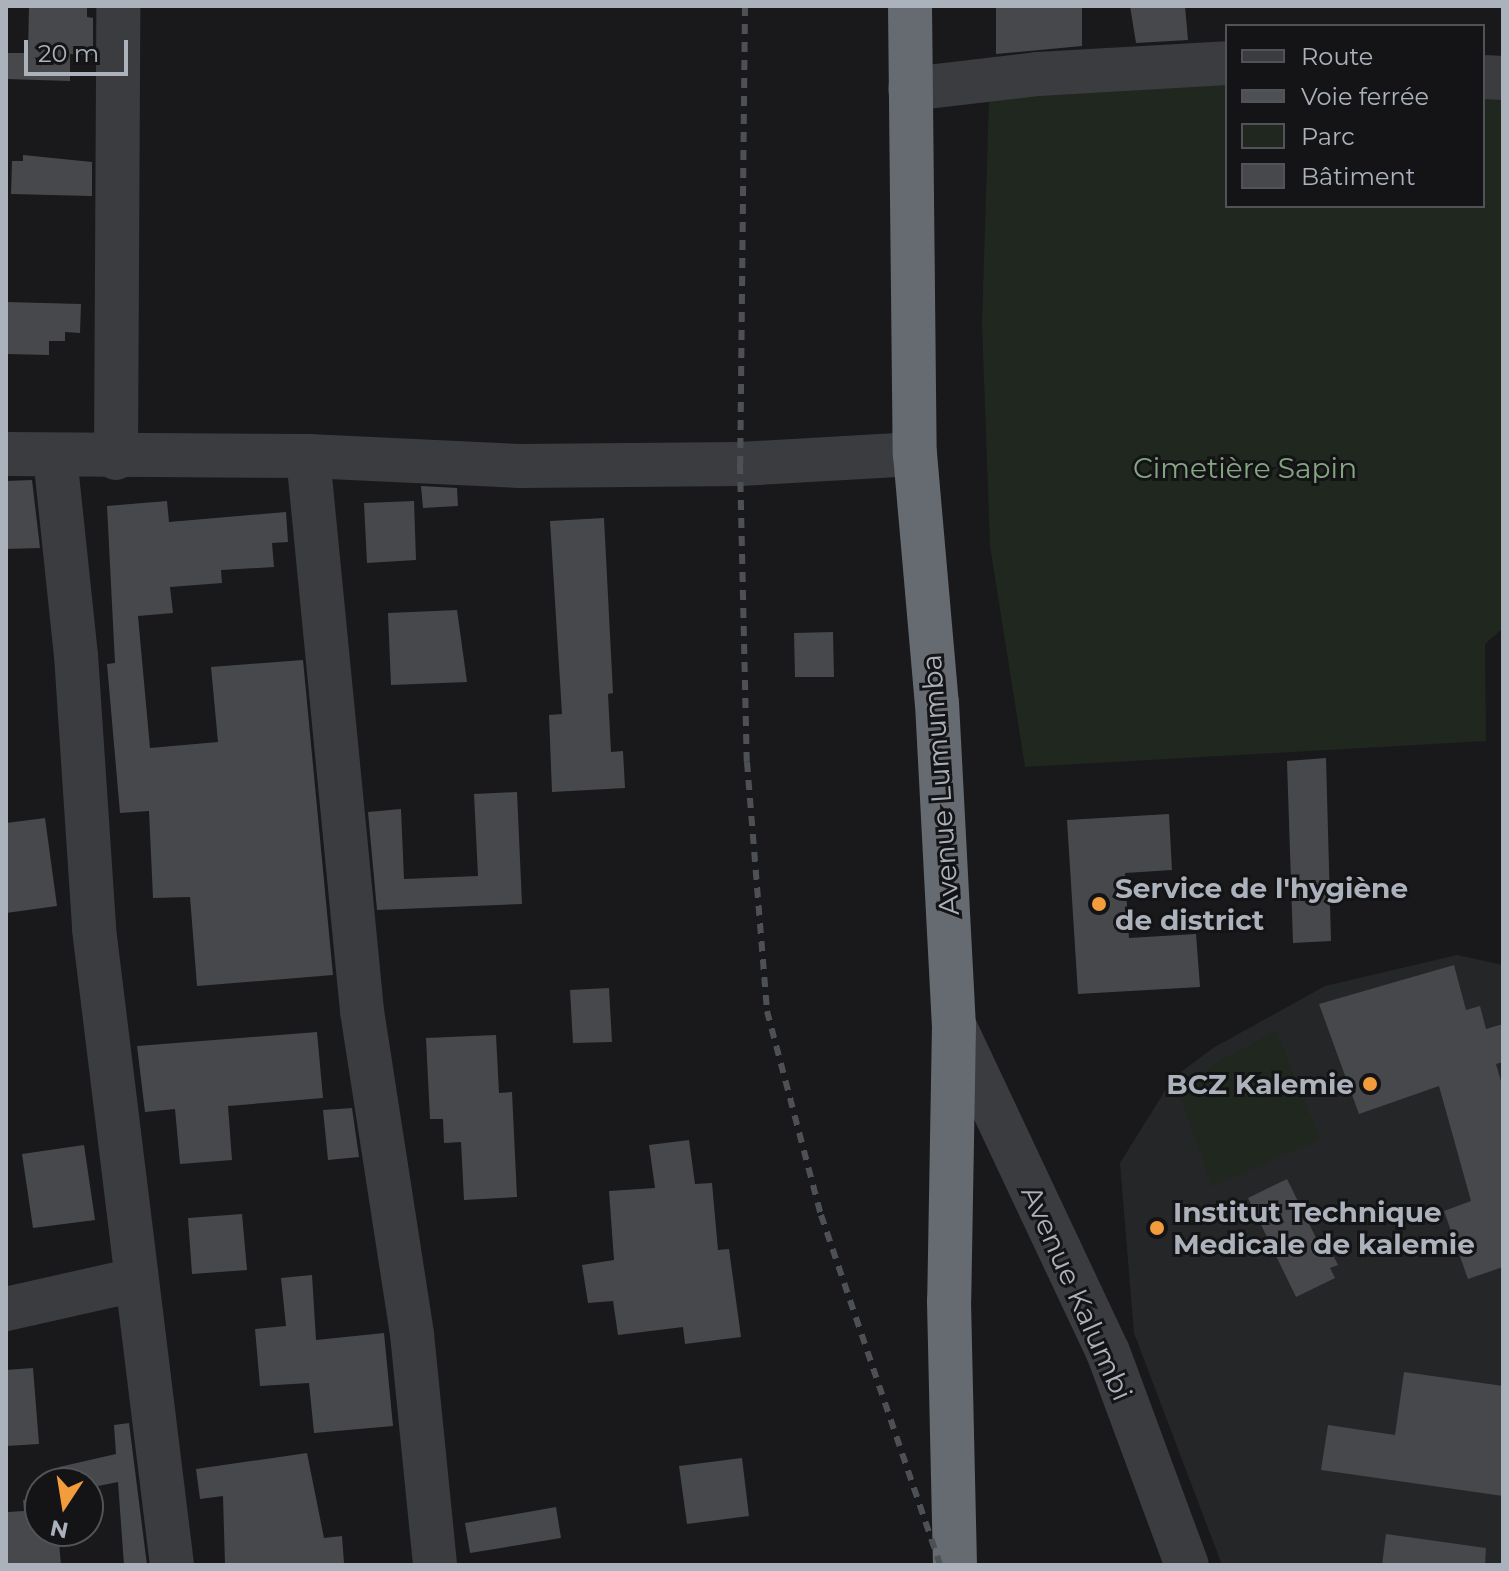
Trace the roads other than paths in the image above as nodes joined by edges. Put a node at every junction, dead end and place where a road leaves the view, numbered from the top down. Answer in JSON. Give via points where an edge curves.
{"nodes":[{"id":1,"x":118,"y":6,"type":"edge"},
{"id":2,"x":910,"y":6,"type":"edge"},
{"id":3,"x":1225,"y":63,"type":"edge"},
{"id":4,"x":910,"y":89,"type":"junction"},
{"id":5,"x":6,"y":454,"type":"edge"},
{"id":6,"x":915,"y":454,"type":"junction"},
{"id":7,"x":55,"y":456,"type":"junction"},
{"id":8,"x":308,"y":456,"type":"junction"},
{"id":9,"x":116,"y":458,"type":"junction"},
{"id":10,"x":954,"y":1025,"type":"junction"},
{"id":11,"x":135,"y":1280,"type":"junction"},
{"id":12,"x":6,"y":1309,"type":"edge"},
{"id":13,"x":172,"y":1565,"type":"edge"},
{"id":14,"x":435,"y":1565,"type":"edge"},
{"id":15,"x":955,"y":1565,"type":"edge"},
{"id":16,"x":1187,"y":1565,"type":"edge"}],
"edges":[{"from":1,"to":9,"type":"street"},
{"from":2,"to":4,"type":"highway","name":"Avenue Lumumba"},
{"from":3,"to":4,"type":"street","via":[[1038,74]]},
{"from":4,"to":6,"type":"highway","name":"Avenue Lumumba"},
{"from":5,"to":7,"type":"street"},
{"from":6,"to":8,"type":"street","via":[[795,462],[520,466]]},
{"from":6,"to":10,"type":"highway","name":"Avenue Lumumba","via":[[937,703]]},
{"from":7,"to":9,"type":"street"},
{"from":7,"to":11,"type":"street","via":[[76,655],[94,929]]},
{"from":8,"to":9,"type":"street"},
{"from":8,"to":14,"type":"street","via":[[362,1011],[412,1334]]},
{"from":10,"to":15,"type":"highway","name":"Avenue Lumumba","via":[[949,1301]]},
{"from":10,"to":16,"type":"street","name":"Avenue Kalumbi","via":[[1108,1352]]},
{"from":11,"to":12,"type":"street"},
{"from":11,"to":13,"type":"street"}]}
